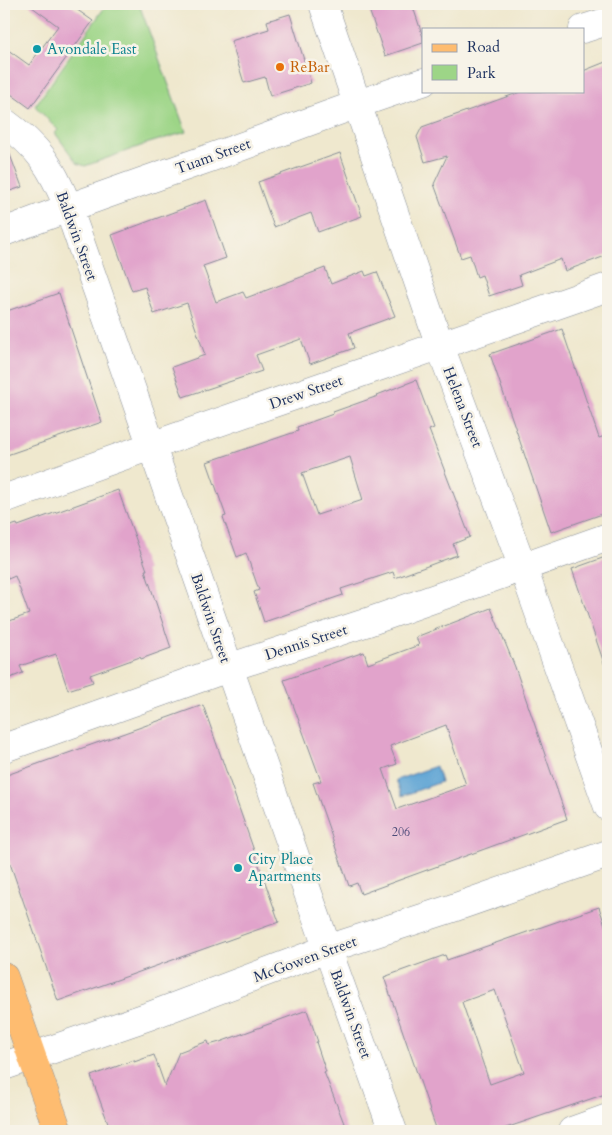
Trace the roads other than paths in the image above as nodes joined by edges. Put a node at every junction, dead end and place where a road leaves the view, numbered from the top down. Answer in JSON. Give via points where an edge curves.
{"nodes":[{"id":1,"x":323,"y":4,"type":"edge"},
{"id":2,"x":608,"y":21,"type":"edge"},
{"id":3,"x":584,"y":29,"type":"edge"},
{"id":4,"x":422,"y":82,"type":"edge"},
{"id":5,"x":358,"y":103,"type":"junction"},
{"id":6,"x":4,"y":122,"type":"edge"},
{"id":7,"x":68,"y":207,"type":"junction"},
{"id":8,"x":4,"y":232,"type":"edge"},
{"id":9,"x":608,"y":287,"type":"edge"},
{"id":10,"x":440,"y":346,"type":"junction"},
{"id":11,"x":150,"y":445,"type":"junction"},
{"id":12,"x":4,"y":498,"type":"edge"},
{"id":13,"x":608,"y":537,"type":"edge"},
{"id":14,"x":523,"y":568,"type":"junction"},
{"id":15,"x":228,"y":668,"type":"junction"},
{"id":16,"x":4,"y":748,"type":"edge"},
{"id":17,"x":608,"y":807,"type":"edge"},
{"id":18,"x":608,"y":854,"type":"edge"},
{"id":19,"x":327,"y":950,"type":"junction"},
{"id":20,"x":4,"y":977,"type":"edge"},
{"id":21,"x":32,"y":1057,"type":"junction"},
{"id":22,"x":4,"y":1066,"type":"edge"},
{"id":23,"x":608,"y":1118,"type":"edge"},
{"id":24,"x":58,"y":1131,"type":"edge"},
{"id":25,"x":393,"y":1131,"type":"edge"},
{"id":26,"x":572,"y":1131,"type":"edge"}],
"edges":[{"from":1,"to":5,"type":"street","name":"Helena Street"},
{"from":2,"to":3,"type":"street"},
{"from":4,"to":5,"type":"street","name":"Tuam Street"},
{"from":5,"to":7,"type":"street","name":"Tuam Street"},
{"from":5,"to":10,"type":"street","name":"Helena Street"},
{"from":6,"to":7,"type":"street","name":"Baldwin Street","via":[[22,134],[41,154]]},
{"from":7,"to":8,"type":"street","name":"Tuam Street"},
{"from":7,"to":11,"type":"street","name":"Baldwin Street"},
{"from":9,"to":10,"type":"street","name":"Drew Street"},
{"from":10,"to":11,"type":"street","name":"Drew Street"},
{"from":10,"to":14,"type":"street","name":"Helena Street"},
{"from":11,"to":12,"type":"street","name":"Drew Street"},
{"from":11,"to":15,"type":"street","name":"Baldwin Street"},
{"from":13,"to":14,"type":"street","name":"Dennis Street"},
{"from":14,"to":15,"type":"street","name":"Dennis Street"},
{"from":14,"to":17,"type":"street","name":"Helena Street"},
{"from":15,"to":16,"type":"street","name":"Dennis Street"},
{"from":15,"to":19,"type":"street","name":"Baldwin Street"},
{"from":18,"to":19,"type":"street","name":"McGowen Street"},
{"from":19,"to":21,"type":"street","name":"McGowen Street"},
{"from":19,"to":25,"type":"street","name":"Baldwin Street"},
{"from":20,"to":21,"type":"main road"},
{"from":21,"to":22,"type":"street","name":"McGowen Street"},
{"from":21,"to":24,"type":"main road"},
{"from":23,"to":26,"type":"street"}]}
